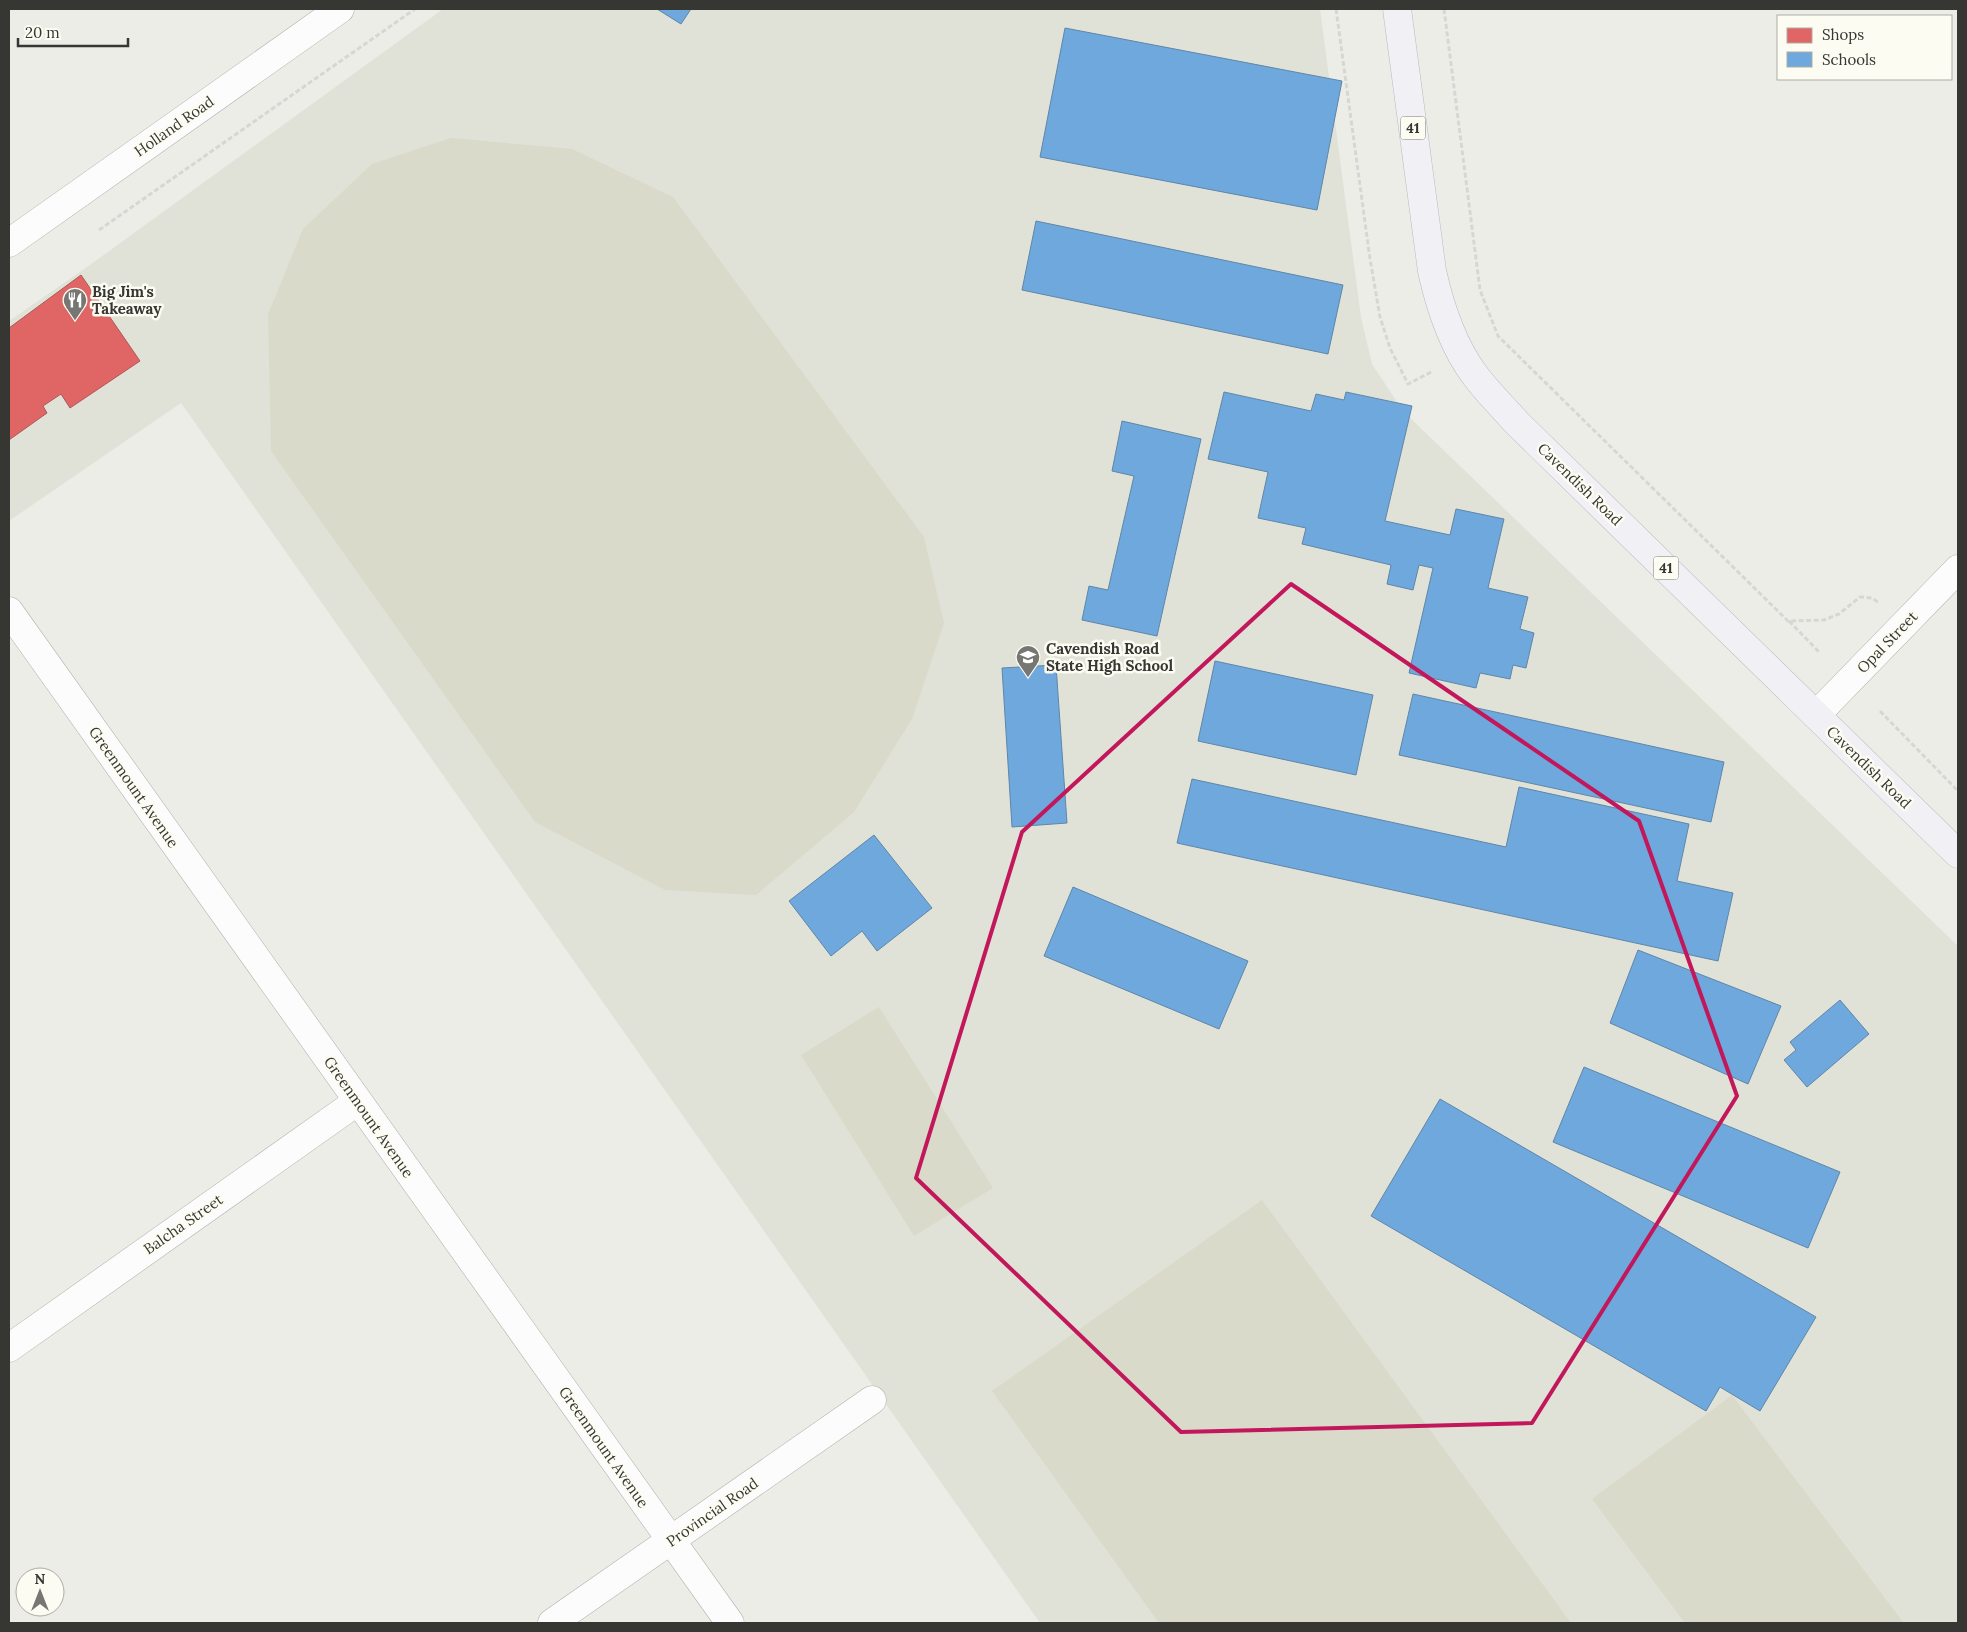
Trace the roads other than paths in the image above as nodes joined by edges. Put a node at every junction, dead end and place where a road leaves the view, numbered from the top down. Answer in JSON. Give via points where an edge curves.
{"nodes":[{"id":1,"x":340,"y":9,"type":"edge"},
{"id":2,"x":1397,"y":9,"type":"edge"},
{"id":3,"x":9,"y":243,"type":"edge"},
{"id":4,"x":1958,"y":569,"type":"edge"},
{"id":5,"x":9,"y":611,"type":"edge"},
{"id":6,"x":1816,"y":715,"type":"junction"},
{"id":7,"x":1958,"y":854,"type":"edge"},
{"id":8,"x":358,"y":1101,"type":"junction"},
{"id":9,"x":9,"y":1348,"type":"edge"},
{"id":10,"x":872,"y":1400,"type":"dead end"},
{"id":11,"x":671,"y":1541,"type":"junction"},
{"id":12,"x":552,"y":1623,"type":"edge"},
{"id":13,"x":730,"y":1623,"type":"edge"}],
"edges":[{"from":1,"to":3,"type":"street","name":"Holland Road"},
{"from":2,"to":6,"type":"main road","name":"Cavendish Road","number":"41","via":[[1432,271],[1449,328],[1463,355],[1517,424]]},
{"from":4,"to":6,"type":"street","name":"Opal Street"},
{"from":5,"to":8,"type":"street","name":"Greenmount Avenue"},
{"from":6,"to":7,"type":"main road","name":"Cavendish Road","number":"41"},
{"from":8,"to":9,"type":"street","name":"Balcha Street"},
{"from":8,"to":11,"type":"street","name":"Greenmount Avenue"},
{"from":10,"to":11,"type":"street","name":"Provincial Road"},
{"from":11,"to":12,"type":"street","name":"Provincial Road"},
{"from":11,"to":13,"type":"street","name":"Greenmount Avenue"}]}
